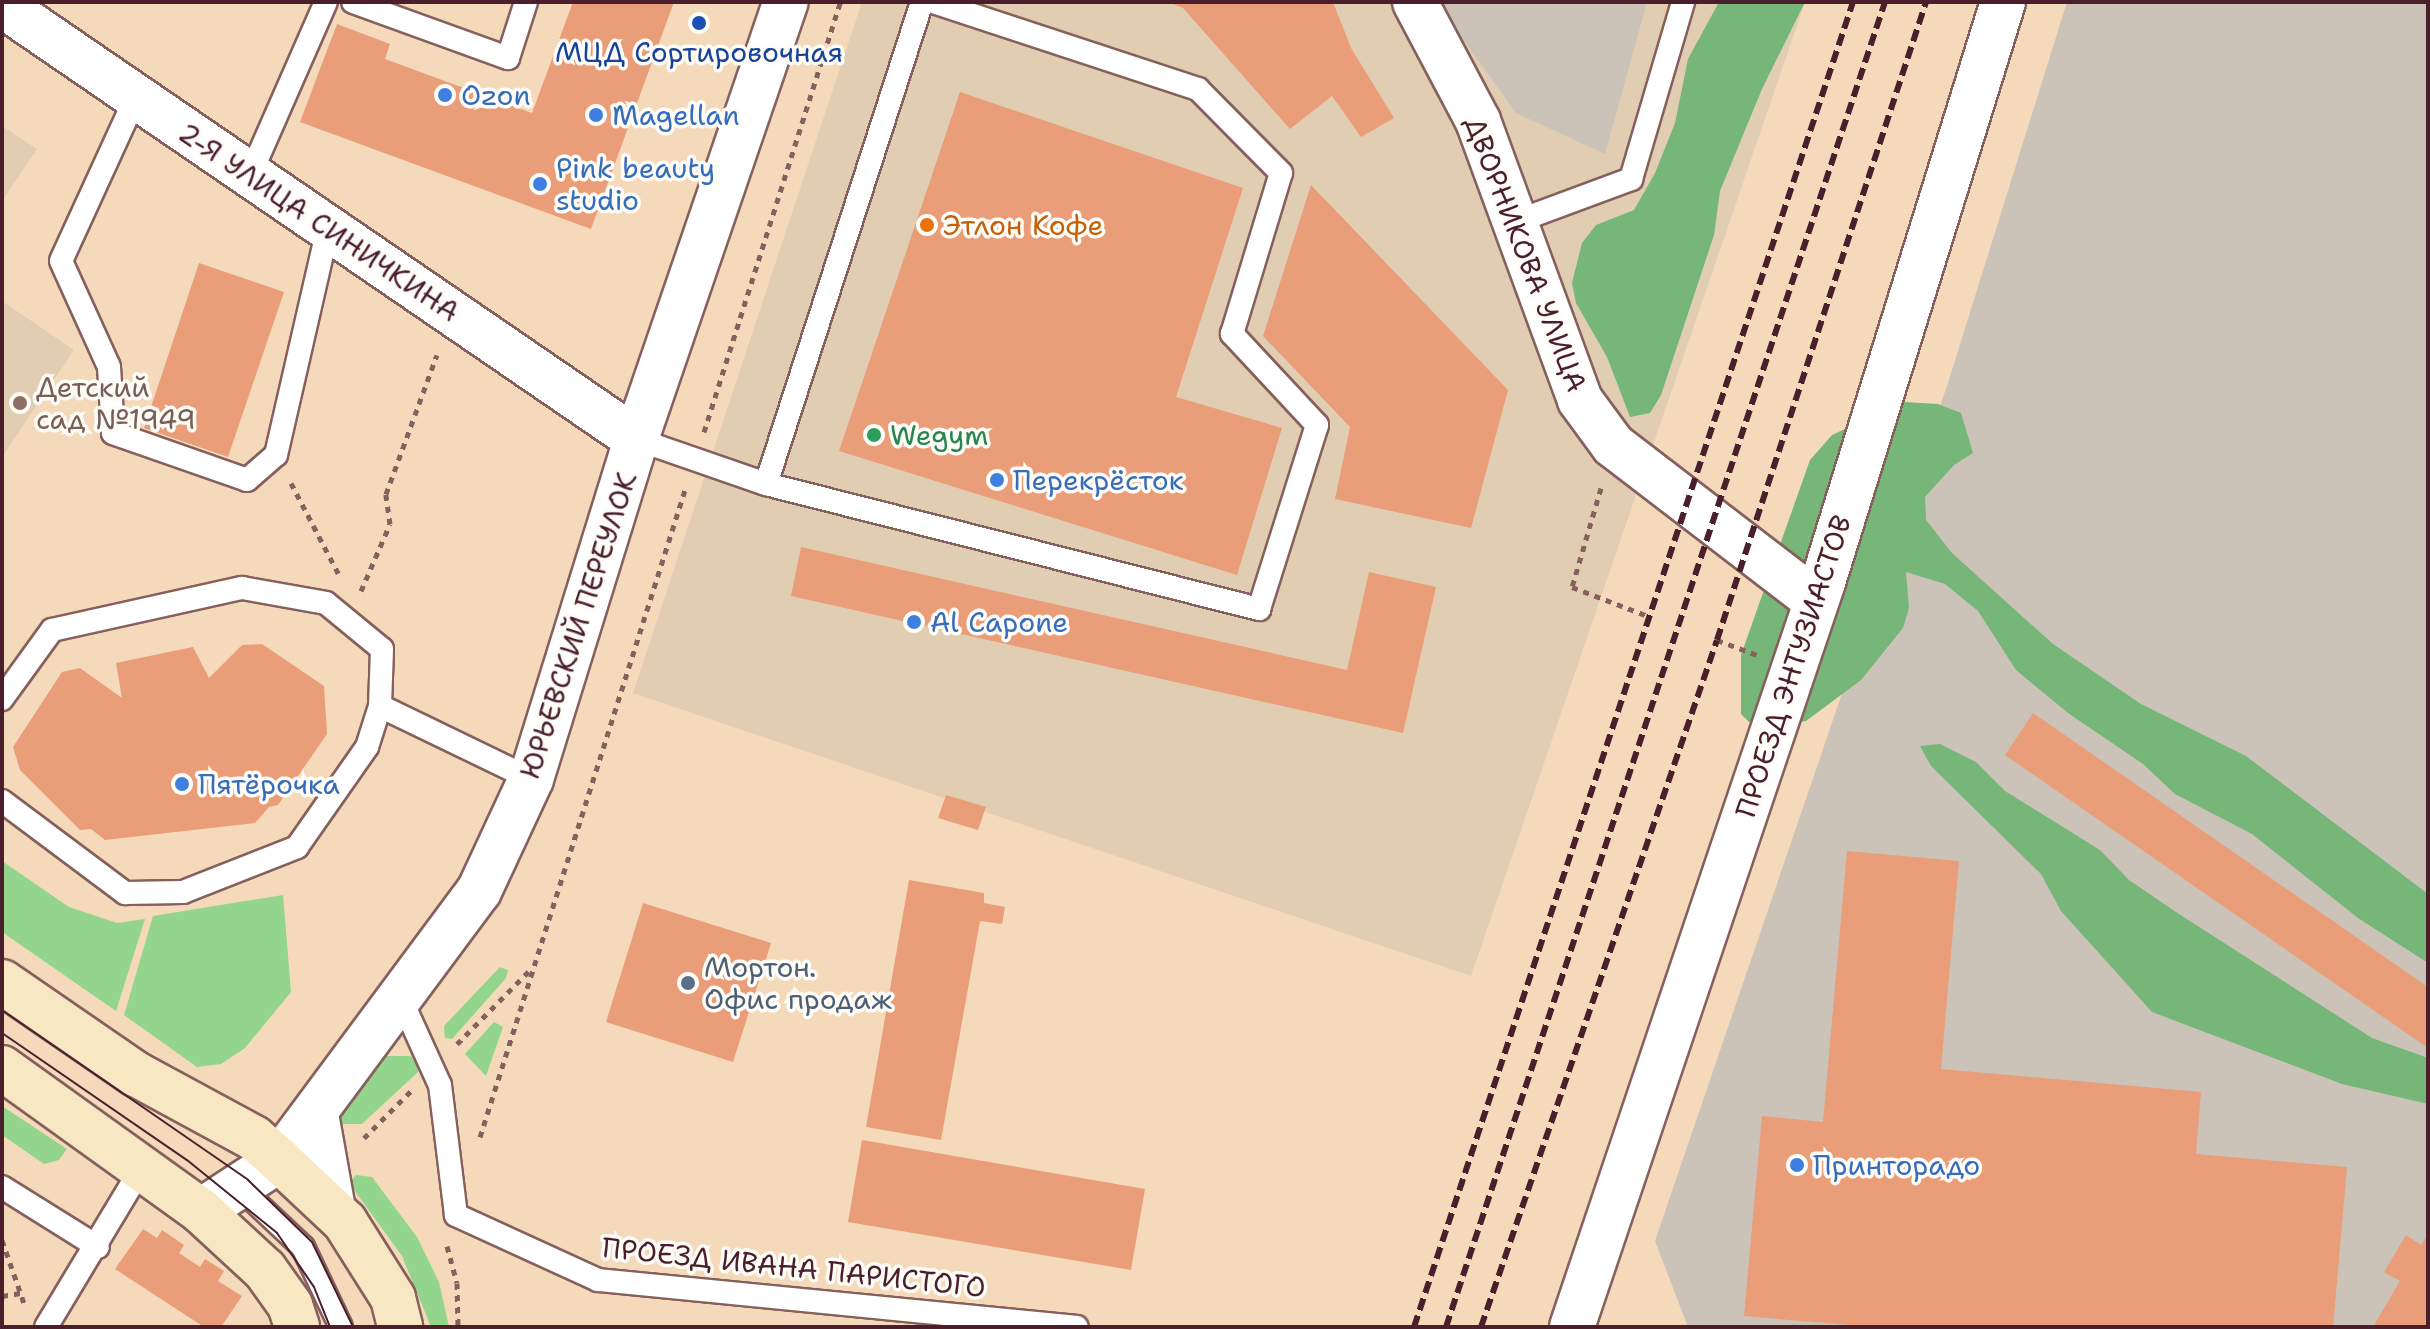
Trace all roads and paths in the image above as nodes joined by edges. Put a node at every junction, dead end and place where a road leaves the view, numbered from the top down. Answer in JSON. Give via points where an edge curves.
{"nodes":[{"id":1,"x":326,"y":2,"type":"edge"},
{"id":2,"x":353,"y":2,"type":"edge"},
{"id":3,"x":526,"y":2,"type":"edge"},
{"id":4,"x":786,"y":2,"type":"edge"},
{"id":5,"x":840,"y":2,"type":"edge"},
{"id":6,"x":922,"y":2,"type":"edge"},
{"id":7,"x":934,"y":2,"type":"edge"},
{"id":8,"x":1415,"y":2,"type":"edge"},
{"id":9,"x":1683,"y":2,"type":"edge"},
{"id":10,"x":2003,"y":2,"type":"edge"},
{"id":11,"x":2,"y":5,"type":"edge"},
{"id":12,"x":136,"y":97,"type":"junction"},
{"id":13,"x":250,"y":175,"type":"junction"},
{"id":14,"x":1515,"y":222,"type":"junction"},
{"id":15,"x":328,"y":228,"type":"junction"},
{"id":16,"x":437,"y":355,"type":"dead end"},
{"id":17,"x":636,"y":439,"type":"junction"},
{"id":18,"x":1613,"y":445,"type":"junction"},
{"id":19,"x":276,"y":455,"type":"junction"},
{"id":20,"x":695,"y":459,"type":"junction"},
{"id":21,"x":766,"y":484,"type":"junction"},
{"id":22,"x":1816,"y":601,"type":"junction"},
{"id":23,"x":352,"y":614,"type":"junction"},
{"id":24,"x":1648,"y":616,"type":"dead end"},
{"id":25,"x":2,"y":699,"type":"edge"},
{"id":26,"x":380,"y":706,"type":"junction"},
{"id":27,"x":531,"y":779,"type":"junction"},
{"id":28,"x":2,"y":801,"type":"edge"},
{"id":29,"x":2,"y":982,"type":"edge"},
{"id":30,"x":400,"y":997,"type":"junction"},
{"id":31,"x":2,"y":1068,"type":"edge"},
{"id":32,"x":316,"y":1114,"type":"junction"},
{"id":33,"x":479,"y":1141,"type":"dead end"},
{"id":34,"x":279,"y":1160,"type":"junction"},
{"id":35,"x":142,"y":1167,"type":"junction"},
{"id":36,"x":238,"y":1186,"type":"junction"},
{"id":37,"x":2,"y":1187,"type":"edge"},
{"id":38,"x":333,"y":1209,"type":"junction"},
{"id":39,"x":201,"y":1211,"type":"junction"},
{"id":40,"x":456,"y":1215,"type":"junction"},
{"id":41,"x":2,"y":1240,"type":"edge"},
{"id":42,"x":98,"y":1247,"type":"junction"},
{"id":43,"x":37,"y":1321,"type":"edge"},
{"id":44,"x":297,"y":1327,"type":"edge"},
{"id":45,"x":341,"y":1327,"type":"edge"},
{"id":46,"x":400,"y":1327,"type":"edge"},
{"id":47,"x":458,"y":1327,"type":"edge"},
{"id":48,"x":1077,"y":1327,"type":"edge"},
{"id":49,"x":1572,"y":1327,"type":"edge"}],
"edges":[{"from":1,"to":13,"type":"lane"},
{"from":2,"to":3,"type":"lane","via":[[508,58]]},
{"from":4,"to":17,"type":"street","name":"ЮРЬЕВСКИЙ ПЕРЕУЛОК"},
{"from":5,"to":20,"type":"path"},
{"from":6,"to":21,"type":"lane"},
{"from":7,"to":21,"type":"lane","via":[[1198,89],[1281,173],[1232,334],[1317,425],[1259,609]]},
{"from":8,"to":14,"type":"street","name":"ДВОРНИКОВА УЛИЦА","via":[[1478,121]]},
{"from":9,"to":14,"type":"lane","via":[[1631,179]]},
{"from":10,"to":22,"type":"street","name":"ПРОЕЗД ЭНТУЗИАСТОВ"},
{"from":11,"to":12,"type":"street","name":"2-Я УЛИЦА СИНИЧКИНА"},
{"from":12,"to":13,"type":"street","name":"2-Я УЛИЦА СИНИЧКИНА"},
{"from":12,"to":19,"type":"lane","via":[[61,261],[109,367],[113,433],[247,480]]},
{"from":13,"to":15,"type":"street","name":"2-Я УЛИЦА СИНИЧКИНА"},
{"from":14,"to":18,"type":"street","name":"ДВОРНИКОВА УЛИЦА","via":[[1580,400]]},
{"from":15,"to":17,"type":"street","name":"2-Я УЛИЦА СИНИЧКИНА"},
{"from":15,"to":19,"type":"lane"},
{"from":16,"to":23,"type":"path","via":[[386,494],[390,524]]},
{"from":17,"to":20,"type":"lane"},
{"from":17,"to":27,"type":"street","name":"ЮРЬЕВСКИЙ ПЕРЕУЛОК"},
{"from":18,"to":22,"type":"street","name":"ДВОРНИКОВА УЛИЦА"},
{"from":18,"to":24,"type":"path","via":[[1572,587]]},
{"from":19,"to":23,"type":"path"},
{"from":20,"to":21,"type":"lane"},
{"from":20,"to":33,"type":"path"},
{"from":22,"to":49,"type":"street","name":"ПРОЕЗД ЭНТУЗИАСТОВ"},
{"from":23,"to":25,"type":"lane","via":[[326,603],[242,588],[52,630]]},
{"from":23,"to":26,"type":"lane","via":[[382,649]]},
{"from":26,"to":27,"type":"lane"},
{"from":26,"to":28,"type":"lane","via":[[367,747],[297,847],[183,892],[125,893]]},
{"from":27,"to":30,"type":"street","name":"ЮРЬЕВСКИЙ ПЕРЕУЛОК","via":[[479,891]]},
{"from":29,"to":34,"type":"main road","via":[[136,1074],[254,1138]]},
{"from":30,"to":32,"type":"street","name":"ЮРЬЕВСКИЙ ПЕРЕУЛОК"},
{"from":30,"to":40,"type":"lane","via":[[440,1085]]},
{"from":31,"to":35,"type":"main road"},
{"from":32,"to":34,"type":"street","name":"ЮРЬЕВСКИЙ ПЕРЕУЛОК"},
{"from":32,"to":38,"type":"street"},
{"from":34,"to":36,"type":"street","name":"ЮРЬЕВСКИЙ ПЕРЕУЛОК"},
{"from":34,"to":38,"type":"main road"},
{"from":35,"to":39,"type":"main road"},
{"from":35,"to":42,"type":"lane"},
{"from":36,"to":39,"type":"street","name":"ЮРЬЕВСКИЙ ПЕРЕУЛОК"},
{"from":36,"to":45,"type":"lane","via":[[303,1247]]},
{"from":37,"to":42,"type":"lane"},
{"from":38,"to":46,"type":"main road","via":[[371,1259],[393,1298]]},
{"from":39,"to":44,"type":"main road","via":[[265,1270],[290,1305]]},
{"from":40,"to":47,"type":"path","via":[[447,1244],[457,1283]]},
{"from":40,"to":48,"type":"lane","name":"ПРОЕЗД ИВАНА ПАРИСТОГО","via":[[598,1280]]},
{"from":41,"to":43,"type":"path"},
{"from":42,"to":43,"type":"lane"}]}
